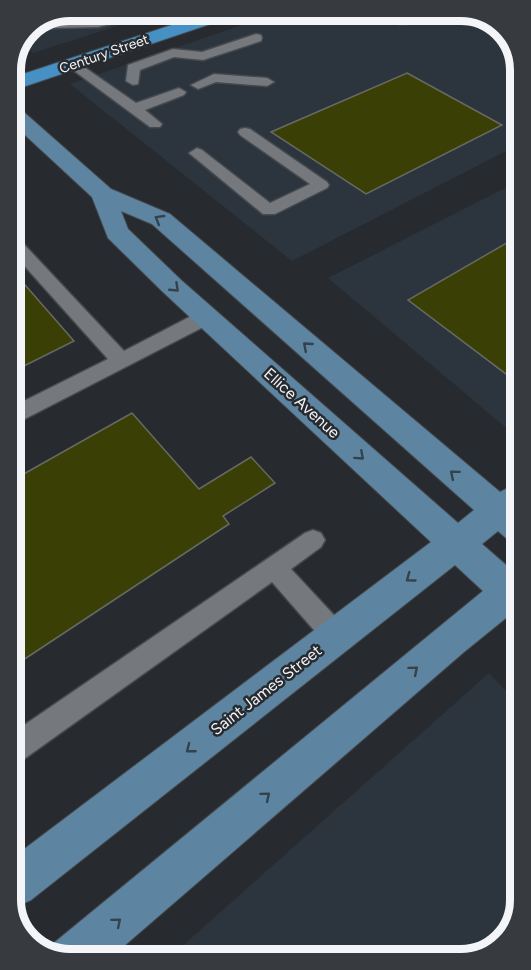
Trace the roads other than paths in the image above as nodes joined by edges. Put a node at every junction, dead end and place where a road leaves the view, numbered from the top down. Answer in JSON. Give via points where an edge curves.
{"nodes":[{"id":1,"x":108,"y":21,"type":"edge"},
{"id":2,"x":199,"y":21,"type":"edge"},
{"id":3,"x":57,"y":23,"type":"edge"},
{"id":4,"x":256,"y":38,"type":"dead end"},
{"id":5,"x":203,"y":56,"type":"junction"},
{"id":6,"x":74,"y":64,"type":"junction"},
{"id":7,"x":173,"y":67,"type":"dead end"},
{"id":8,"x":153,"y":74,"type":"dead end"},
{"id":9,"x":133,"y":81,"type":"junction"},
{"id":10,"x":267,"y":82,"type":"dead end"},
{"id":11,"x":21,"y":83,"type":"edge"},
{"id":12,"x":198,"y":85,"type":"dead end"},
{"id":13,"x":110,"y":90,"type":"junction"},
{"id":14,"x":179,"y":92,"type":"dead end"},
{"id":15,"x":135,"y":109,"type":"junction"},
{"id":16,"x":21,"y":120,"type":"edge"},
{"id":17,"x":155,"y":124,"type":"dead end"},
{"id":18,"x":245,"y":132,"type":"dead end"},
{"id":19,"x":197,"y":153,"type":"dead end"},
{"id":20,"x":103,"y":194,"type":"junction"},
{"id":21,"x":21,"y":253,"type":"edge"},
{"id":22,"x":206,"y":317,"type":"junction"},
{"id":23,"x":122,"y":361,"type":"junction"},
{"id":24,"x":21,"y":412,"type":"edge"},
{"id":25,"x":510,"y":510,"type":"edge"},
{"id":26,"x":510,"y":513,"type":"edge"},
{"id":27,"x":313,"y":540,"type":"dead end"},
{"id":28,"x":457,"y":544,"type":"junction"},
{"id":29,"x":274,"y":567,"type":"junction"},
{"id":30,"x":510,"y":587,"type":"edge"},
{"id":31,"x":510,"y":596,"type":"edge"},
{"id":32,"x":336,"y":636,"type":"junction"},
{"id":33,"x":21,"y":744,"type":"edge"},
{"id":34,"x":21,"y":879,"type":"edge"},
{"id":35,"x":84,"y":949,"type":"edge"}],
"edges":[{"from":1,"to":3,"type":"lane","via":[[76,26]]},
{"from":2,"to":6,"type":"main road","name":"Century Street"},
{"from":4,"to":5,"type":"lane"},
{"from":5,"to":7,"type":"lane"},
{"from":5,"to":9,"type":"lane","via":[[173,53],[133,68]]},
{"from":6,"to":11,"type":"main road","name":"Century Street"},
{"from":6,"to":13,"type":"lane"},
{"from":8,"to":9,"type":"lane"},
{"from":9,"to":13,"type":"lane"},
{"from":10,"to":12,"type":"lane","via":[[214,78]]},
{"from":13,"to":15,"type":"lane"},
{"from":14,"to":15,"type":"lane"},
{"from":15,"to":17,"type":"lane"},
{"from":16,"to":20,"type":"main road","name":"Ellice Avenue"},
{"from":18,"to":19,"type":"lane","via":[[321,184],[269,210]]},
{"from":20,"to":22,"type":"main road","name":"Ellice Avenue","one_way":true,"via":[[117,232]]},
{"from":25,"to":20,"type":"main road","name":"Ellice Avenue","one_way":true,"via":[[161,219]]},
{"from":21,"to":23,"type":"lane"},
{"from":22,"to":23,"type":"lane"},
{"from":22,"to":28,"type":"main road","name":"Ellice Avenue","one_way":true},
{"from":23,"to":24,"type":"lane"},
{"from":26,"to":28,"type":"main road","name":"Saint James Street"},
{"from":27,"to":29,"type":"lane"},
{"from":28,"to":30,"type":"main road","name":"Ellice Avenue"},
{"from":28,"to":32,"type":"main road","name":"Saint James Street","one_way":true},
{"from":29,"to":32,"type":"lane"},
{"from":29,"to":33,"type":"lane"},
{"from":35,"to":31,"type":"main road","one_way":true,"via":[[442,646]]},
{"from":32,"to":34,"type":"main road","name":"Saint James Street","one_way":true}]}
